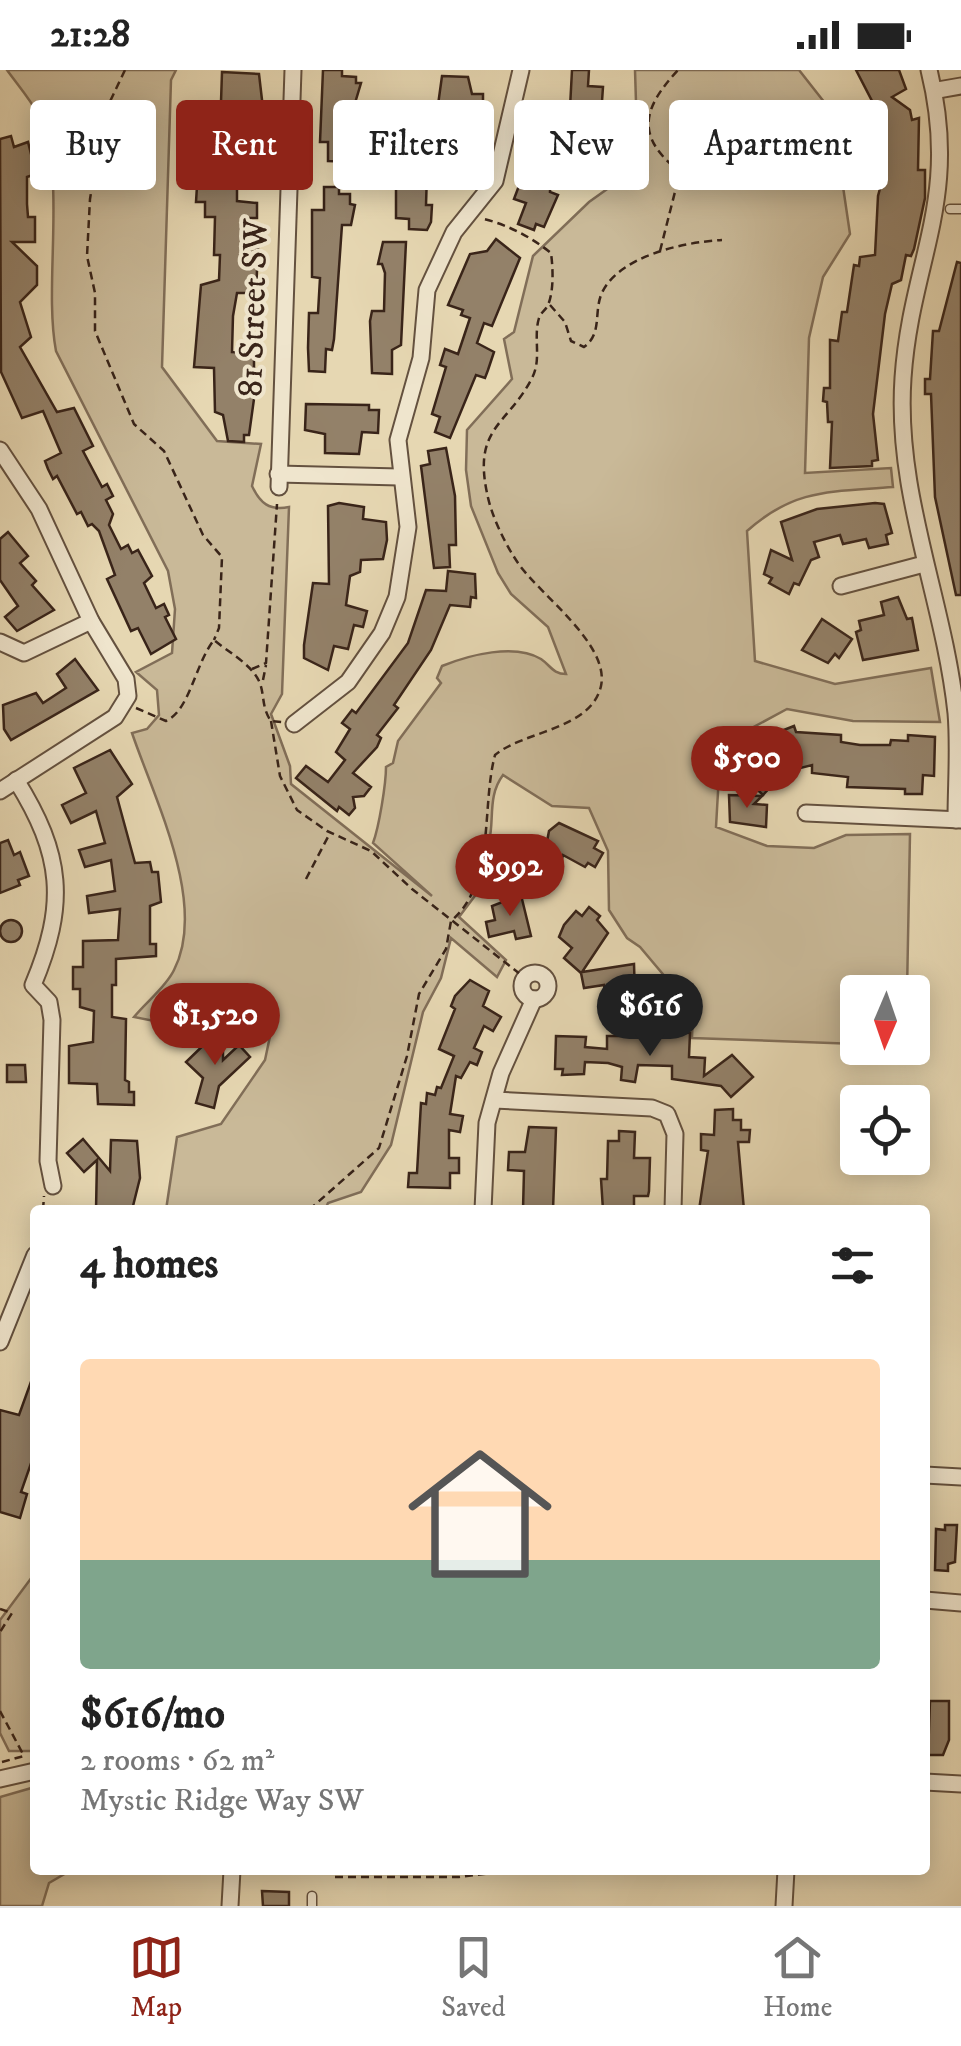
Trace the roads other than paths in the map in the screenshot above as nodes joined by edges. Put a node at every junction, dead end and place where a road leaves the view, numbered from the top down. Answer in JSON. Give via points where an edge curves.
{"nodes":[{"id":1,"x":293,"y":70,"type":"edge"},
{"id":2,"x":521,"y":70,"type":"edge"},
{"id":3,"x":928,"y":70,"type":"edge"},
{"id":4,"x":961,"y":86,"type":"edge"},
{"id":5,"x":938,"y":90,"type":"junction"},
{"id":6,"x":955,"y":209,"type":"edge"},
{"id":7,"x":0,"y":450,"type":"edge"},
{"id":8,"x":398,"y":477,"type":"junction"},
{"id":9,"x":924,"y":564,"type":"junction"},
{"id":10,"x":842,"y":586,"type":"dead end"},
{"id":11,"x":91,"y":622,"type":"junction"},
{"id":12,"x":0,"y":642,"type":"edge"},
{"id":13,"x":294,"y":724,"type":"road end"},
{"id":14,"x":16,"y":780,"type":"junction"},
{"id":15,"x":0,"y":791,"type":"edge"},
{"id":16,"x":806,"y":813,"type":"dead end"},
{"id":17,"x":958,"y":820,"type":"edge"},
{"id":18,"x":525,"y":978,"type":"road end"},
{"id":19,"x":494,"y":1100,"type":"junction"},
{"id":20,"x":53,"y":1186,"type":"dead end"},
{"id":21,"x":483,"y":1205,"type":"edge"},
{"id":22,"x":673,"y":1205,"type":"edge"},
{"id":23,"x":30,"y":1267,"type":"edge"},
{"id":24,"x":0,"y":1342,"type":"edge"},
{"id":25,"x":930,"y":1476,"type":"edge"},
{"id":26,"x":961,"y":1477,"type":"edge"},
{"id":27,"x":930,"y":1600,"type":"edge"},
{"id":28,"x":961,"y":1603,"type":"edge"},
{"id":29,"x":30,"y":1765,"type":"edge"},
{"id":30,"x":0,"y":1778,"type":"edge"},
{"id":31,"x":930,"y":1782,"type":"edge"},
{"id":32,"x":961,"y":1784,"type":"edge"},
{"id":33,"x":232,"y":1875,"type":"edge"},
{"id":34,"x":786,"y":1875,"type":"edge"},
{"id":35,"x":230,"y":1906,"type":"edge"},
{"id":36,"x":784,"y":1906,"type":"edge"}],
"edges":[{"from":1,"to":8,"type":"street","name":"81 Street SW","via":[[278,480]]},
{"from":2,"to":8,"type":"street","via":[[498,173],[444,247],[427,290],[416,382],[399,430]]},
{"from":3,"to":5,"type":"street"},
{"from":4,"to":5,"type":"street"},
{"from":5,"to":6,"type":"street"},
{"from":6,"to":9,"type":"street","via":[[912,326],[903,379],[906,483]]},
{"from":7,"to":11,"type":"street","via":[[39,509]]},
{"from":8,"to":13,"type":"street","via":[[407,538],[392,612],[348,682]]},
{"from":9,"to":10,"type":"street"},
{"from":9,"to":17,"type":"street","via":[[956,713]]},
{"from":11,"to":12,"type":"street","via":[[24,654]]},
{"from":11,"to":14,"type":"street","via":[[126,679],[126,703],[115,717]]},
{"from":14,"to":15,"type":"street"},
{"from":14,"to":20,"type":"street","via":[[42,822],[57,876],[50,944],[33,985],[49,1002],[52,1020]]},
{"from":16,"to":17,"type":"street"},
{"from":18,"to":19,"type":"street","via":[[536,973],[548,991],[534,999]]},
{"from":19,"to":21,"type":"street"},
{"from":19,"to":22,"type":"street","via":[[667,1114],[675,1134]]},
{"from":23,"to":24,"type":"street"},
{"from":25,"to":26,"type":"street"},
{"from":27,"to":28,"type":"street"},
{"from":29,"to":30,"type":"street"},
{"from":31,"to":32,"type":"street"},
{"from":33,"to":35,"type":"street"},
{"from":34,"to":36,"type":"street"}]}
